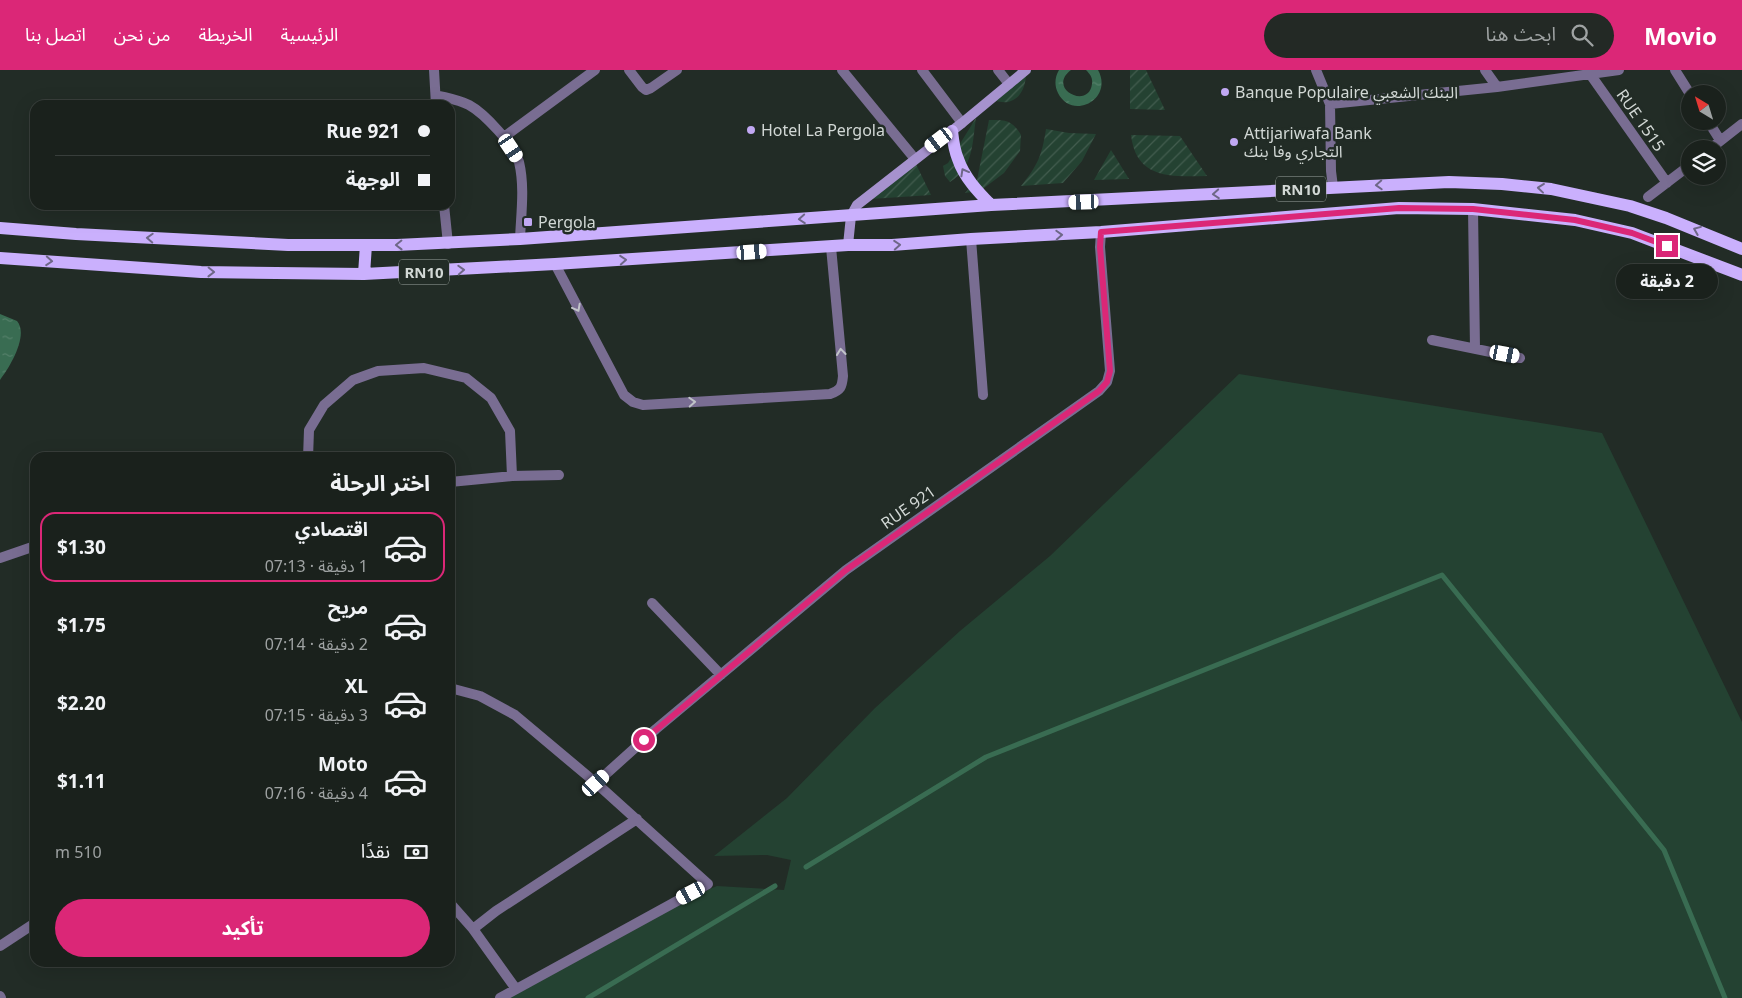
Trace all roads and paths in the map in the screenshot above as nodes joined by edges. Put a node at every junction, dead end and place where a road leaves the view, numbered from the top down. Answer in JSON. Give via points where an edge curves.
{"nodes":[{"id":1,"x":434,"y":70,"type":"edge"},
{"id":2,"x":595,"y":70,"type":"edge"},
{"id":3,"x":628,"y":70,"type":"edge"},
{"id":4,"x":677,"y":70,"type":"edge"},
{"id":5,"x":842,"y":70,"type":"edge"},
{"id":6,"x":922,"y":70,"type":"edge"},
{"id":7,"x":998,"y":70,"type":"edge"},
{"id":8,"x":1026,"y":70,"type":"edge"},
{"id":9,"x":1316,"y":70,"type":"edge"},
{"id":10,"x":1485,"y":70,"type":"edge"},
{"id":11,"x":1619,"y":70,"type":"edge"},
{"id":12,"x":1675,"y":70,"type":"edge"},
{"id":13,"x":1583,"y":73,"type":"edge"},
{"id":14,"x":1010,"y":84,"type":"junction"},
{"id":15,"x":1684,"y":85,"type":"edge"},
{"id":16,"x":1497,"y":87,"type":"junction"},
{"id":17,"x":436,"y":100,"type":"edge"},
{"id":18,"x":455,"y":103,"type":"edge"},
{"id":19,"x":1330,"y":104,"type":"junction"},
{"id":20,"x":962,"y":123,"type":"junction"},
{"id":21,"x":1742,"y":124,"type":"edge"},
{"id":22,"x":1714,"y":130,"type":"edge"},
{"id":23,"x":952,"y":131,"type":"junction"},
{"id":24,"x":504,"y":137,"type":"junction"},
{"id":25,"x":1720,"y":140,"type":"joint"},
{"id":26,"x":915,"y":159,"type":"junction"},
{"id":27,"x":1681,"y":172,"type":"edge"},
{"id":28,"x":1667,"y":183,"type":"junction"},
{"id":29,"x":1333,"y":187,"type":"junction"},
{"id":30,"x":1648,"y":197,"type":"dead end"},
{"id":31,"x":991,"y":205,"type":"junction"},
{"id":32,"x":1473,"y":209,"type":"junction"},
{"id":33,"x":445,"y":210,"type":"edge"},
{"id":34,"x":851,"y":216,"type":"junction"},
{"id":35,"x":0,"y":228,"type":"edge"},
{"id":36,"x":1101,"y":232,"type":"junction"},
{"id":37,"x":520,"y":239,"type":"junction"},
{"id":38,"x":971,"y":239,"type":"junction"},
{"id":39,"x":448,"y":244,"type":"junction"},
{"id":40,"x":366,"y":245,"type":"junction"},
{"id":41,"x":848,"y":245,"type":"junction"},
{"id":42,"x":831,"y":247,"type":"junction"},
{"id":43,"x":1742,"y":249,"type":"edge"},
{"id":44,"x":0,"y":258,"type":"edge"},
{"id":45,"x":555,"y":264,"type":"junction"},
{"id":46,"x":364,"y":274,"type":"junction"},
{"id":47,"x":1742,"y":275,"type":"edge"},
{"id":48,"x":1432,"y":340,"type":"dead end"},
{"id":49,"x":1475,"y":348,"type":"junction"},
{"id":50,"x":1520,"y":358,"type":"dead end"},
{"id":51,"x":983,"y":395,"type":"dead end"},
{"id":52,"x":308,"y":452,"type":"edge"},
{"id":53,"x":512,"y":476,"type":"junction"},
{"id":54,"x":559,"y":476,"type":"dead end"},
{"id":55,"x":455,"y":482,"type":"edge"},
{"id":56,"x":30,"y":548,"type":"edge"},
{"id":57,"x":0,"y":558,"type":"edge"},
{"id":58,"x":652,"y":603,"type":"dead end"},
{"id":59,"x":721,"y":675,"type":"junction"},
{"id":60,"x":455,"y":689,"type":"edge"},
{"id":61,"x":596,"y":783,"type":"junction"},
{"id":62,"x":637,"y":819,"type":"junction"},
{"id":63,"x":455,"y":908,"type":"edge"},
{"id":64,"x":30,"y":926,"type":"edge"},
{"id":65,"x":473,"y":929,"type":"junction"},
{"id":66,"x":0,"y":946,"type":"edge"},
{"id":67,"x":516,"y":989,"type":"junction"},
{"id":68,"x":500,"y":998,"type":"edge"}],
"edges":[{"from":1,"to":17,"type":"street"},
{"from":2,"to":24,"type":"street"},
{"from":3,"to":4,"type":"street","via":[[646,90]]},
{"from":5,"to":26,"type":"street"},
{"from":6,"to":20,"type":"street"},
{"from":7,"to":14,"type":"street"},
{"from":8,"to":14,"type":"street"},
{"from":9,"to":19,"type":"street"},
{"from":10,"to":16,"type":"street"},
{"from":11,"to":13,"type":"street"},
{"from":12,"to":15,"type":"street"},
{"from":13,"to":16,"type":"street"},
{"from":13,"to":28,"type":"street","name":"RUE 1515"},
{"from":14,"to":20,"type":"street"},
{"from":16,"to":19,"type":"street"},
{"from":18,"to":24,"type":"street","via":[[468,105],[480,112]]},
{"from":19,"to":29,"type":"street"},
{"from":20,"to":23,"type":"street"},
{"from":21,"to":25,"type":"street"},
{"from":22,"to":25,"type":"street"},
{"from":23,"to":26,"type":"street"},
{"from":31,"to":23,"type":"main road","one_way":true,"via":[[967,177],[958,159]]},
{"from":24,"to":37,"type":"street","via":[[519,160],[522,181]]},
{"from":26,"to":34,"type":"street","via":[[857,205]]},
{"from":27,"to":28,"type":"street"},
{"from":28,"to":30,"type":"street"},
{"from":29,"to":31,"type":"main road","number":"RN10","one_way":true},
{"from":43,"to":29,"type":"main road","number":"RN10","one_way":true,"via":[[1639,209],[1550,189],[1449,182]]},
{"from":31,"to":34,"type":"main road","number":"RN10"},
{"from":32,"to":36,"type":"main road","number":"RN10","via":[[1399,208]]},
{"from":32,"to":47,"type":"main road","number":"RN10","via":[[1575,220],[1632,233]]},
{"from":32,"to":49,"type":"street"},
{"from":33,"to":39,"type":"street"},
{"from":34,"to":37,"type":"main road","number":"RN10","one_way":true},
{"from":34,"to":41,"type":"street"},
{"from":40,"to":35,"type":"main road","number":"RN10","one_way":true,"via":[[288,245]]},
{"from":38,"to":36,"type":"main road","number":"RN10","one_way":true},
{"from":36,"to":59,"type":"street","name":"RUE 921","via":[[1110,371],[1107,382],[1099,391],[846,570]]},
{"from":37,"to":39,"type":"main road","number":"RN10"},
{"from":41,"to":38,"type":"main road","number":"RN10","one_way":true},
{"from":38,"to":51,"type":"street"},
{"from":39,"to":40,"type":"main road","number":"RN10","one_way":true},
{"from":40,"to":46,"type":"main road"},
{"from":41,"to":42,"type":"main road","number":"RN10"},
{"from":45,"to":42,"type":"main road","number":"RN10","one_way":true},
{"from":45,"to":42,"type":"street","one_way":true,"via":[[624,395],[632,402],[643,405],[830,394],[842,386],[843,376]]},
{"from":44,"to":46,"type":"main road","number":"RN10","one_way":true,"via":[[201,272]]},
{"from":46,"to":45,"type":"main road","number":"RN10","one_way":true},
{"from":48,"to":49,"type":"street"},
{"from":49,"to":50,"type":"street"},
{"from":52,"to":53,"type":"street","via":[[309,430],[324,405],[352,380],[378,371],[424,368],[466,378],[491,398],[510,431]]},
{"from":53,"to":54,"type":"street"},
{"from":53,"to":55,"type":"street"},
{"from":56,"to":57,"type":"street"},
{"from":58,"to":59,"type":"street"},
{"from":59,"to":61,"type":"street","name":"RUE 921"},
{"from":60,"to":61,"type":"street","via":[[480,696],[515,715]]},
{"from":61,"to":62,"type":"street"},
{"from":62,"to":65,"type":"street"},
{"from":62,"to":67,"type":"street","via":[[708,884]]},
{"from":63,"to":65,"type":"street"},
{"from":64,"to":66,"type":"street"},
{"from":65,"to":67,"type":"street"},
{"from":67,"to":68,"type":"street"}]}
